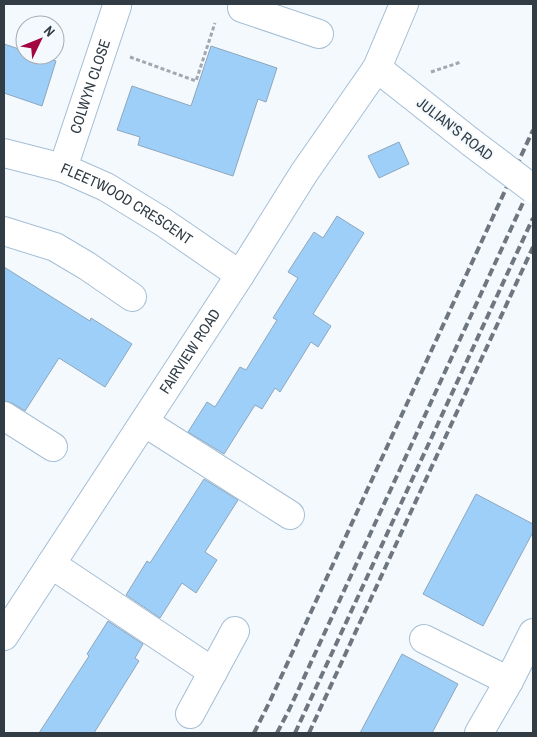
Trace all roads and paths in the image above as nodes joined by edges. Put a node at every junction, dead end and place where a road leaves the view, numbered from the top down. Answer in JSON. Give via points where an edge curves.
{"nodes":[{"id":1,"x":404,"y":4,"type":"edge"},
{"id":2,"x":117,"y":6,"type":"dead end"},
{"id":3,"x":242,"y":6,"type":"edge"},
{"id":4,"x":319,"y":34,"type":"dead end"},
{"id":5,"x":103,"y":47,"type":"junction"},
{"id":6,"x":377,"y":68,"type":"junction"},
{"id":7,"x":4,"y":152,"type":"edge"},
{"id":8,"x":63,"y":168,"type":"junction"},
{"id":9,"x":533,"y":189,"type":"edge"},
{"id":10,"x":4,"y":231,"type":"edge"},
{"id":11,"x":240,"y":275,"type":"junction"},
{"id":12,"x":132,"y":297,"type":"dead end"},
{"id":13,"x":4,"y":416,"type":"edge"},
{"id":14,"x":144,"y":422,"type":"junction"},
{"id":15,"x":53,"y":447,"type":"dead end"},
{"id":16,"x":290,"y":515,"type":"dead end"},
{"id":17,"x":51,"y":564,"type":"junction"},
{"id":18,"x":235,"y":631,"type":"dead end"},
{"id":19,"x":533,"y":633,"type":"edge"},
{"id":20,"x":4,"y":636,"type":"edge"},
{"id":21,"x":424,"y":639,"type":"dead end"},
{"id":22,"x":213,"y":672,"type":"junction"},
{"id":23,"x":509,"y":681,"type":"junction"},
{"id":24,"x":190,"y":714,"type":"dead end"},
{"id":25,"x":479,"y":733,"type":"edge"}],
"edges":[{"from":1,"to":6,"type":"street","name":"FAIRVIEW ROAD"},
{"from":2,"to":5,"type":"street","name":"COLWYN CLOSE"},
{"from":3,"to":4,"type":"street"},
{"from":3,"to":5,"type":"path","via":[[218,15],[196,81]]},
{"from":5,"to":8,"type":"street","name":"COLWYN CLOSE"},
{"from":6,"to":9,"type":"street","name":"JULIAN'S ROAD","bridge":true},
{"from":6,"to":11,"type":"street","name":"FAIRVIEW ROAD","via":[[304,173]]},
{"from":7,"to":8,"type":"street","name":"FLEETWOOD CRESCENT"},
{"from":8,"to":11,"type":"street","name":"FLEETWOOD CRESCENT","via":[[106,187]]},
{"from":10,"to":12,"type":"street","via":[[55,247]]},
{"from":11,"to":14,"type":"street","name":"FAIRVIEW ROAD"},
{"from":13,"to":15,"type":"street"},
{"from":14,"to":16,"type":"street"},
{"from":14,"to":17,"type":"street","name":"FAIRVIEW ROAD"},
{"from":17,"to":20,"type":"street","name":"FAIRVIEW ROAD"},
{"from":17,"to":22,"type":"street"},
{"from":18,"to":22,"type":"street"},
{"from":19,"to":23,"type":"street"},
{"from":21,"to":23,"type":"street"},
{"from":22,"to":24,"type":"street"},
{"from":23,"to":25,"type":"street"}]}
